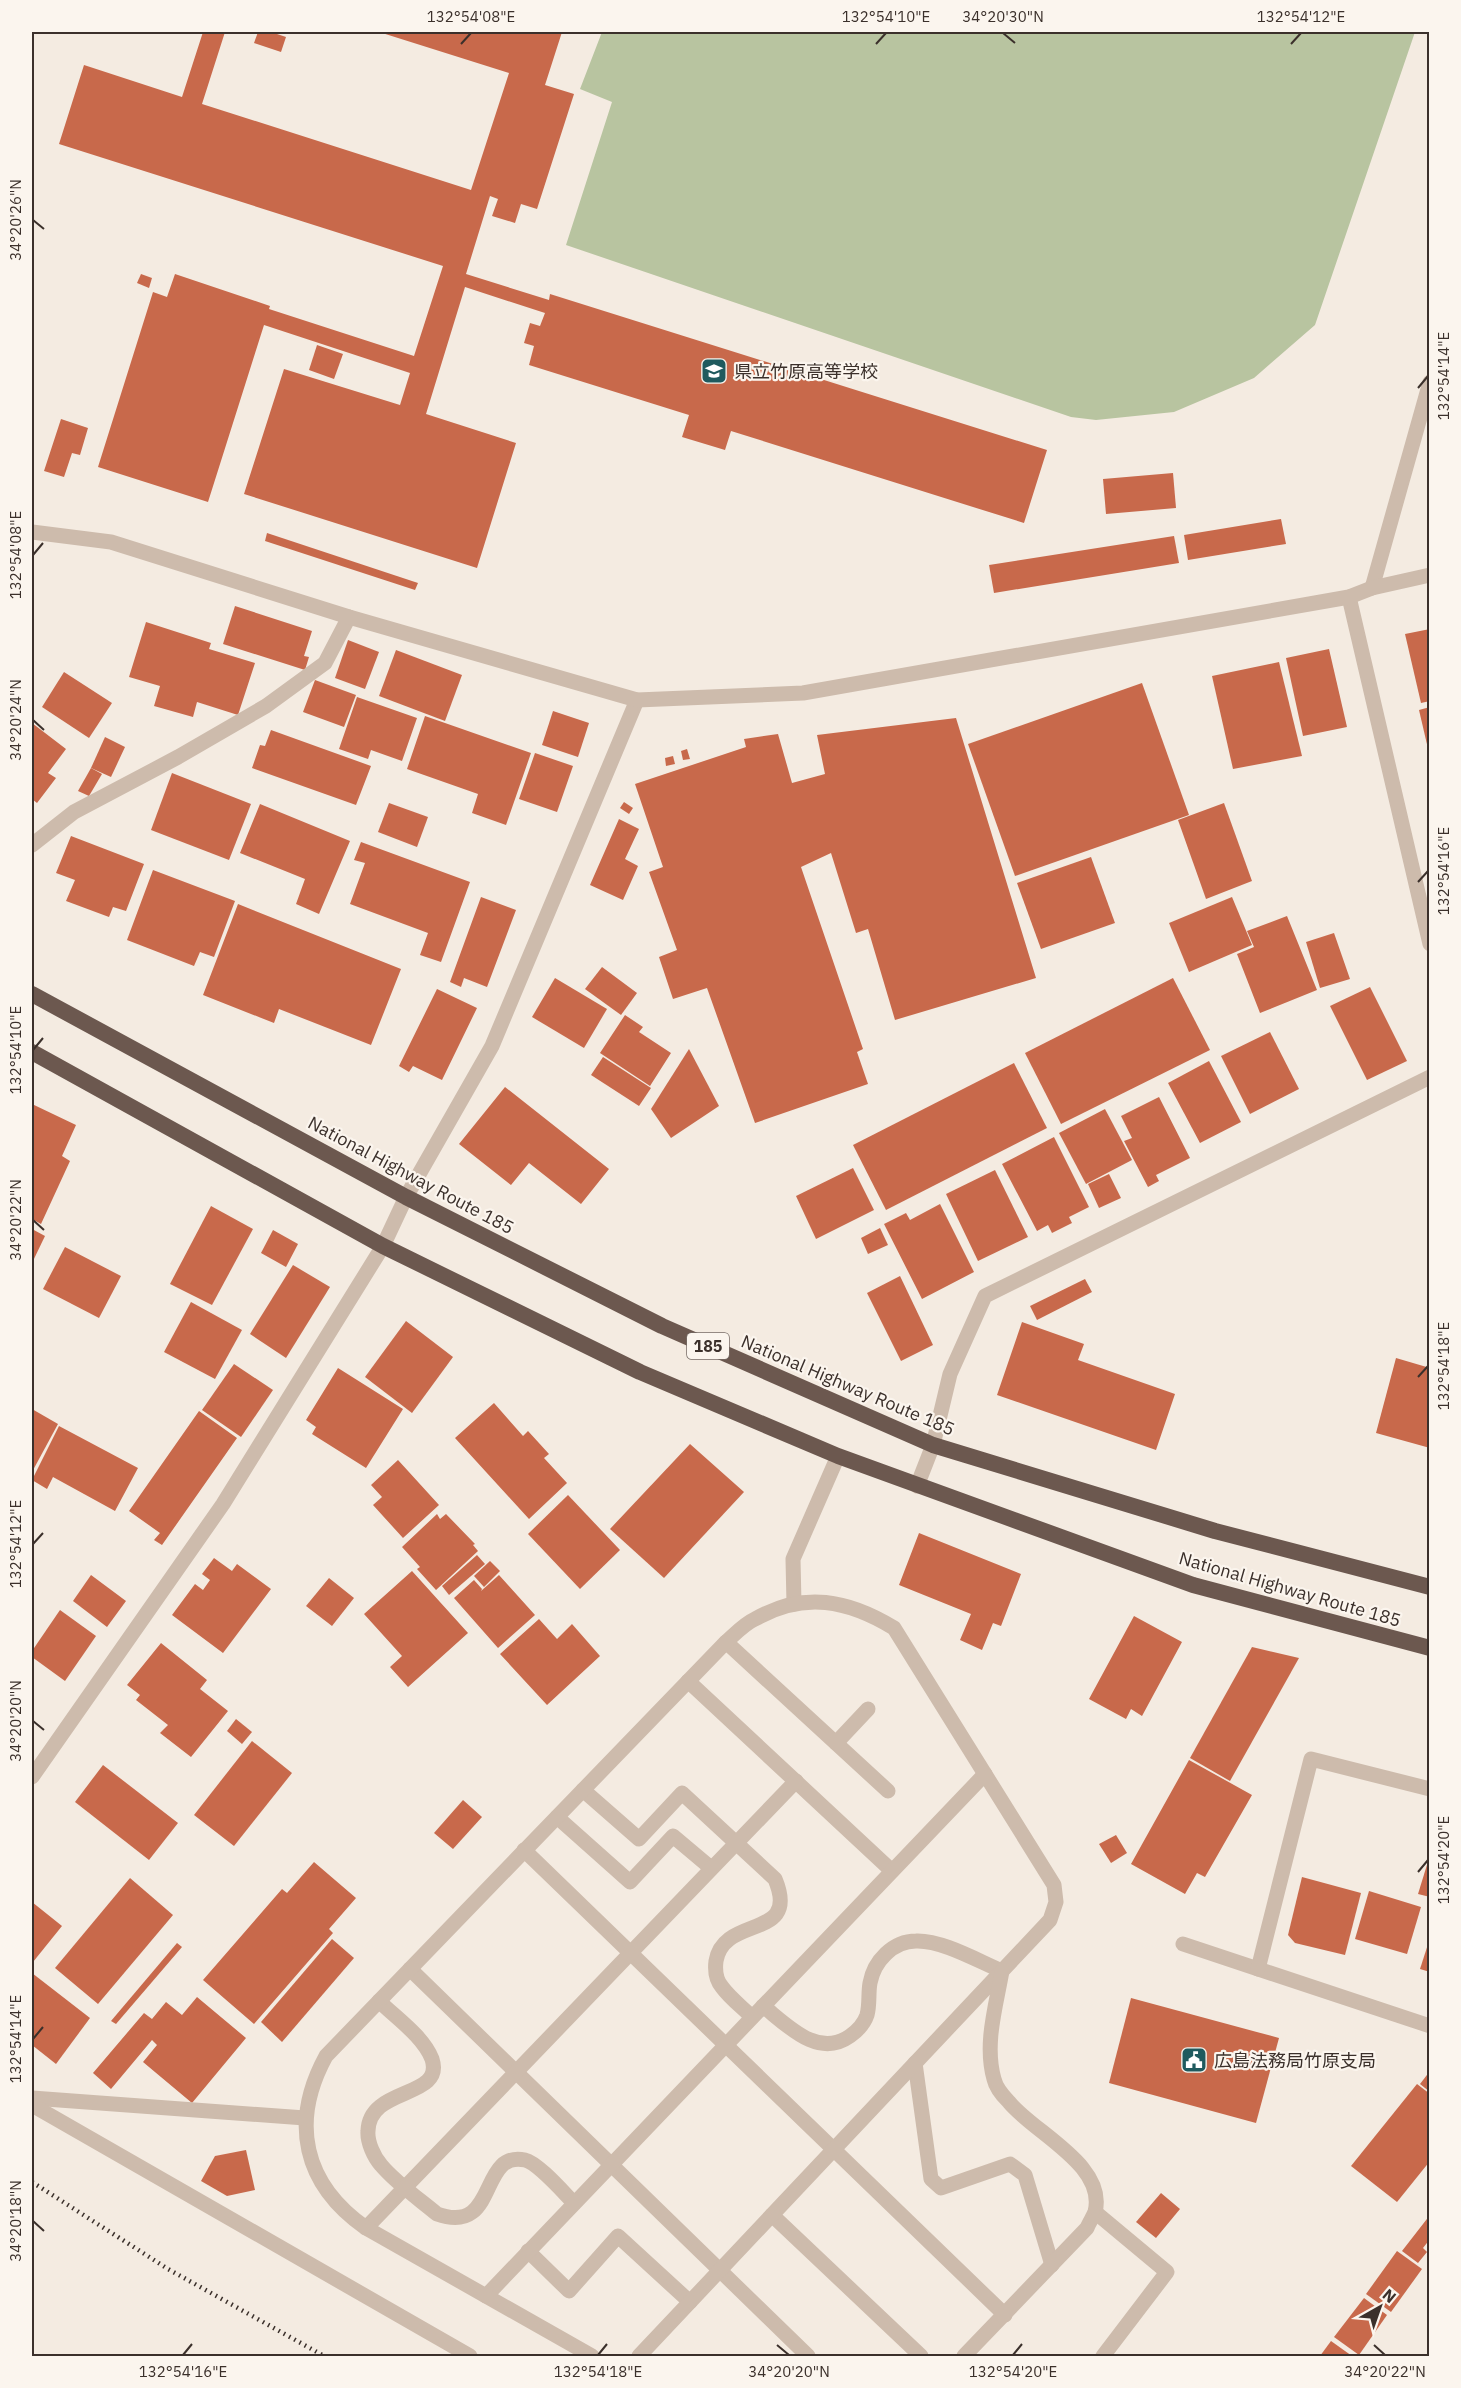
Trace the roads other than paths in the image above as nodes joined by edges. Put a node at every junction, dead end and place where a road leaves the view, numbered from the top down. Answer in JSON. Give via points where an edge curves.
{"nodes":[{"id":1,"x":1430,"y":382,"type":"edge"},
{"id":2,"x":32,"y":532,"type":"edge"},
{"id":3,"x":1430,"y":575,"type":"edge"},
{"id":4,"x":1372,"y":588,"type":"junction"},
{"id":5,"x":1349,"y":597,"type":"junction"},
{"id":6,"x":349,"y":618,"type":"junction"},
{"id":7,"x":637,"y":700,"type":"junction"},
{"id":8,"x":32,"y":845,"type":"edge"},
{"id":9,"x":1430,"y":944,"type":"edge"},
{"id":10,"x":32,"y":994,"type":"edge"},
{"id":11,"x":32,"y":1052,"type":"edge"},
{"id":12,"x":1430,"y":1077,"type":"edge"},
{"id":13,"x":406,"y":1197,"type":"junction"},
{"id":14,"x":382,"y":1246,"type":"junction"},
{"id":15,"x":933,"y":1445,"type":"junction"},
{"id":16,"x":838,"y":1456,"type":"junction"},
{"id":17,"x":917,"y":1486,"type":"junction"},
{"id":18,"x":1430,"y":1587,"type":"edge"},
{"id":19,"x":794,"y":1604,"type":"junction"},
{"id":20,"x":726,"y":1642,"type":"junction"},
{"id":21,"x":1430,"y":1648,"type":"edge"},
{"id":22,"x":688,"y":1681,"type":"junction"},
{"id":23,"x":868,"y":1709,"type":"dead end"},
{"id":24,"x":836,"y":1743,"type":"junction"},
{"id":25,"x":985,"y":1774,"type":"junction"},
{"id":26,"x":32,"y":1777,"type":"edge"},
{"id":27,"x":796,"y":1781,"type":"junction"},
{"id":28,"x":1430,"y":1789,"type":"edge"},
{"id":29,"x":583,"y":1790,"type":"junction"},
{"id":30,"x":888,"y":1791,"type":"dead end"},
{"id":31,"x":557,"y":1816,"type":"junction"},
{"id":32,"x":737,"y":1842,"type":"junction"},
{"id":33,"x":525,"y":1850,"type":"junction"},
{"id":34,"x":711,"y":1868,"type":"junction"},
{"id":35,"x":892,"y":1871,"type":"junction"},
{"id":36,"x":1183,"y":1944,"type":"dead end"},
{"id":37,"x":630,"y":1952,"type":"junction"},
{"id":38,"x":410,"y":1969,"type":"junction"},
{"id":39,"x":1258,"y":1969,"type":"junction"},
{"id":40,"x":1002,"y":1971,"type":"junction"},
{"id":41,"x":379,"y":2001,"type":"junction"},
{"id":42,"x":757,"y":2012,"type":"junction"},
{"id":43,"x":1430,"y":2026,"type":"edge"},
{"id":44,"x":726,"y":2045,"type":"junction"},
{"id":45,"x":915,"y":2063,"type":"junction"},
{"id":46,"x":515,"y":2072,"type":"junction"},
{"id":47,"x":32,"y":2098,"type":"edge"},
{"id":48,"x":32,"y":2105,"type":"edge"},
{"id":49,"x":305,"y":2118,"type":"junction"},
{"id":50,"x":834,"y":2149,"type":"junction"},
{"id":51,"x":611,"y":2165,"type":"junction"},
{"id":52,"x":405,"y":2186,"type":"junction"},
{"id":53,"x":574,"y":2203,"type":"junction"},
{"id":54,"x":1095,"y":2212,"type":"junction"},
{"id":55,"x":772,"y":2215,"type":"junction"},
{"id":56,"x":366,"y":2228,"type":"junction"},
{"id":57,"x":528,"y":2251,"type":"junction"},
{"id":58,"x":1052,"y":2265,"type":"junction"},
{"id":59,"x":719,"y":2271,"type":"junction"},
{"id":60,"x":486,"y":2296,"type":"junction"},
{"id":61,"x":690,"y":2302,"type":"junction"},
{"id":62,"x":1005,"y":2315,"type":"junction"},
{"id":63,"x":470,"y":2356,"type":"edge"},
{"id":64,"x":592,"y":2356,"type":"edge"},
{"id":65,"x":639,"y":2356,"type":"edge"},
{"id":66,"x":808,"y":2356,"type":"edge"},
{"id":67,"x":921,"y":2356,"type":"edge"},
{"id":68,"x":964,"y":2356,"type":"edge"},
{"id":69,"x":1103,"y":2356,"type":"edge"}],
"edges":[{"from":1,"to":4,"type":"street"},
{"from":2,"to":6,"type":"street","via":[[111,542]]},
{"from":3,"to":4,"type":"street"},
{"from":4,"to":5,"type":"street"},
{"from":5,"to":7,"type":"street","via":[[803,693]]},
{"from":5,"to":9,"type":"street"},
{"from":6,"to":7,"type":"street"},
{"from":6,"to":8,"type":"street","via":[[325,663],[266,706],[74,812]]},
{"from":7,"to":13,"type":"street","via":[[492,1046]]},
{"from":10,"to":13,"type":"highway","name":"National Highway Route 185","number":"185"},
{"from":11,"to":14,"type":"highway","name":"National Highway Route 185"},
{"from":12,"to":15,"type":"street","via":[[985,1296],[951,1374]]},
{"from":13,"to":14,"type":"street"},
{"from":13,"to":15,"type":"highway","name":"National Highway Route 185","number":"185","via":[[662,1326]]},
{"from":14,"to":16,"type":"highway","name":"National Highway Route 185","via":[[640,1372]]},
{"from":14,"to":26,"type":"street","via":[[223,1504]]},
{"from":15,"to":17,"type":"street"},
{"from":15,"to":18,"type":"highway","name":"National Highway Route 185","number":"185","via":[[1215,1531]]},
{"from":16,"to":17,"type":"highway","name":"National Highway Route 185"},
{"from":16,"to":19,"type":"street","via":[[793,1559]]},
{"from":17,"to":21,"type":"highway","name":"National Highway Route 185","via":[[1193,1585]]},
{"from":19,"to":20,"type":"street","via":[[752,1620]]},
{"from":19,"to":25,"type":"street","via":[[816,1601],[844,1605],[894,1628]]},
{"from":20,"to":22,"type":"street"},
{"from":20,"to":24,"type":"street"},
{"from":22,"to":27,"type":"street"},
{"from":22,"to":29,"type":"street"},
{"from":23,"to":24,"type":"street"},
{"from":24,"to":30,"type":"street"},
{"from":25,"to":35,"type":"street"},
{"from":25,"to":40,"type":"street","via":[[1054,1885],[1056,1902],[1050,1920]]},
{"from":27,"to":32,"type":"street"},
{"from":27,"to":35,"type":"street"},
{"from":28,"to":39,"type":"street","via":[[1311,1759]]},
{"from":29,"to":31,"type":"street"},
{"from":29,"to":32,"type":"street","via":[[639,1839],[682,1793]]},
{"from":31,"to":33,"type":"street"},
{"from":31,"to":34,"type":"street","via":[[630,1882],[673,1836]]},
{"from":32,"to":34,"type":"street"},
{"from":32,"to":42,"type":"street","via":[[775,1879],[781,1899],[770,1921],[733,1934],[718,1953],[716,1975],[721,1986]]},
{"from":33,"to":37,"type":"street"},
{"from":33,"to":38,"type":"street"},
{"from":34,"to":37,"type":"street"},
{"from":35,"to":42,"type":"street"},
{"from":36,"to":39,"type":"street"},
{"from":37,"to":44,"type":"street"},
{"from":37,"to":46,"type":"street"},
{"from":38,"to":41,"type":"street"},
{"from":38,"to":46,"type":"street"},
{"from":39,"to":43,"type":"street"},
{"from":40,"to":42,"type":"street","via":[[932,1942],[914,1940],[883,1955],[869,1985],[866,2018],[844,2040],[829,2044],[813,2042]]},
{"from":40,"to":45,"type":"street"},
{"from":40,"to":54,"type":"street","via":[[989,2045],[994,2081],[1016,2111],[1082,2166],[1093,2182]]},
{"from":41,"to":49,"type":"street","via":[[326,2056],[315,2076]]},
{"from":41,"to":52,"type":"street","via":[[419,2039],[432,2060],[429,2078],[423,2086],[379,2106],[368,2123],[370,2145],[380,2164]]},
{"from":42,"to":44,"type":"street"},
{"from":44,"to":50,"type":"street"},
{"from":44,"to":51,"type":"street"},
{"from":45,"to":50,"type":"street"},
{"from":45,"to":58,"type":"street","via":[[931,2179],[941,2188],[1010,2164],[1025,2175]]},
{"from":46,"to":51,"type":"street"},
{"from":46,"to":52,"type":"street"},
{"from":47,"to":49,"type":"street"},
{"from":48,"to":63,"type":"street"},
{"from":49,"to":56,"type":"street","via":[[312,2163],[322,2184],[336,2203]]},
{"from":50,"to":55,"type":"street"},
{"from":50,"to":62,"type":"street"},
{"from":51,"to":53,"type":"street"},
{"from":51,"to":59,"type":"street"},
{"from":52,"to":53,"type":"street","via":[[436,2214],[455,2218],[475,2210],[495,2172],[504,2164],[526,2160]]},
{"from":52,"to":56,"type":"street"},
{"from":53,"to":57,"type":"street"},
{"from":54,"to":58,"type":"street","via":[[1087,2228]]},
{"from":54,"to":69,"type":"street","via":[[1167,2272]]},
{"from":55,"to":59,"type":"street"},
{"from":55,"to":67,"type":"street"},
{"from":56,"to":60,"type":"street"},
{"from":57,"to":60,"type":"street"},
{"from":57,"to":61,"type":"street","via":[[569,2291],[618,2236]]},
{"from":58,"to":62,"type":"street"},
{"from":59,"to":61,"type":"street"},
{"from":59,"to":66,"type":"street"},
{"from":60,"to":64,"type":"street"},
{"from":61,"to":65,"type":"street"},
{"from":62,"to":68,"type":"street"}]}
